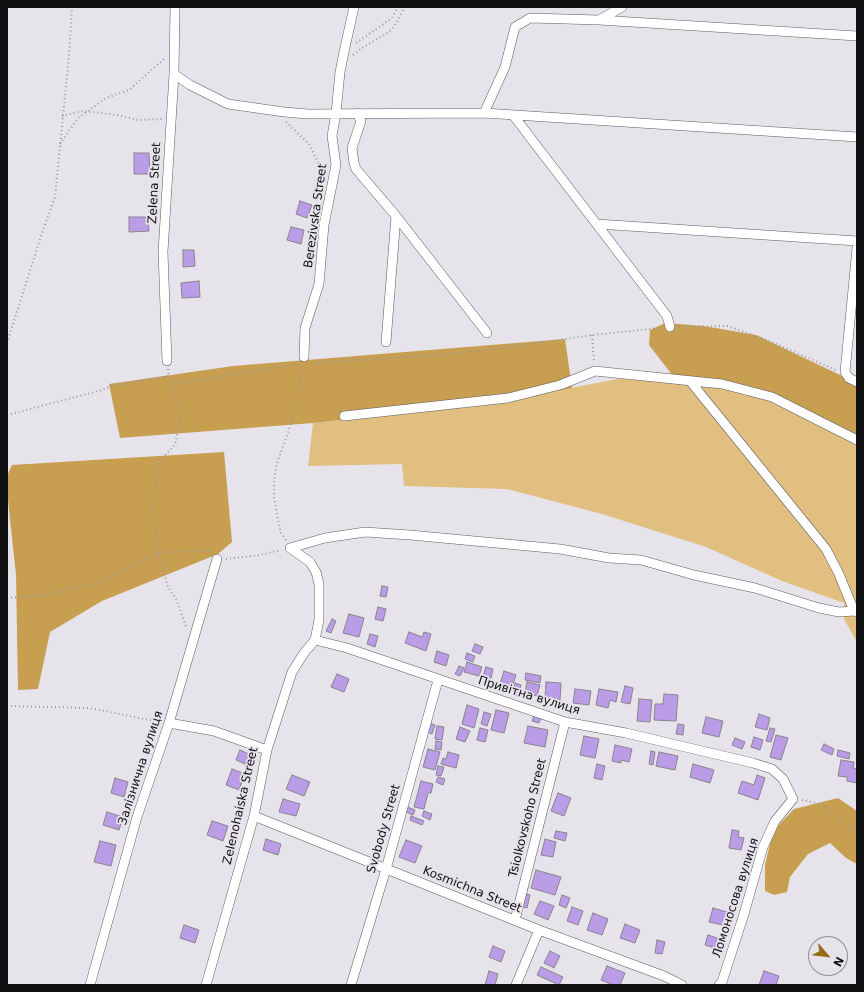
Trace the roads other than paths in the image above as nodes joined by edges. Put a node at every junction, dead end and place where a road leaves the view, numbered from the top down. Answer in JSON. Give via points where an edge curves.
{"nodes":[{"id":1,"x":175,"y":7,"type":"edge"},
{"id":2,"x":354,"y":7,"type":"edge"},
{"id":3,"x":622,"y":7,"type":"edge"},
{"id":4,"x":599,"y":20,"type":"junction"},
{"id":5,"x":857,"y":36,"type":"edge"},
{"id":6,"x":174,"y":74,"type":"junction"},
{"id":7,"x":336,"y":113,"type":"junction"},
{"id":8,"x":357,"y":113,"type":"junction"},
{"id":9,"x":484,"y":113,"type":"junction"},
{"id":10,"x":513,"y":115,"type":"junction"},
{"id":11,"x":857,"y":137,"type":"edge"},
{"id":12,"x":396,"y":216,"type":"junction"},
{"id":13,"x":597,"y":224,"type":"junction"},
{"id":14,"x":857,"y":241,"type":"edge"},
{"id":15,"x":857,"y":248,"type":"edge"},
{"id":16,"x":670,"y":327,"type":"road end"},
{"id":17,"x":487,"y":333,"type":"dead end"},
{"id":18,"x":386,"y":342,"type":"dead end"},
{"id":19,"x":304,"y":360,"type":"road end"},
{"id":20,"x":167,"y":361,"type":"dead end"},
{"id":21,"x":690,"y":381,"type":"junction"},
{"id":22,"x":857,"y":382,"type":"edge"},
{"id":23,"x":344,"y":416,"type":"dead end"},
{"id":24,"x":857,"y":440,"type":"edge"},
{"id":25,"x":217,"y":559,"type":"road end"},
{"id":26,"x":855,"y":611,"type":"edge"},
{"id":27,"x":315,"y":640,"type":"junction"},
{"id":28,"x":438,"y":680,"type":"junction"},
{"id":29,"x":565,"y":722,"type":"junction"},
{"id":30,"x":168,"y":723,"type":"junction"},
{"id":31,"x":267,"y":750,"type":"junction"},
{"id":32,"x":793,"y":799,"type":"joint"},
{"id":33,"x":254,"y":816,"type":"junction"},
{"id":34,"x":386,"y":869,"type":"junction"},
{"id":35,"x":515,"y":920,"type":"junction"},
{"id":36,"x":539,"y":930,"type":"junction"},
{"id":37,"x":90,"y":985,"type":"edge"},
{"id":38,"x":206,"y":985,"type":"edge"},
{"id":39,"x":351,"y":985,"type":"edge"},
{"id":40,"x":516,"y":985,"type":"edge"},
{"id":41,"x":682,"y":985,"type":"edge"},
{"id":42,"x":719,"y":985,"type":"edge"}],
"edges":[{"from":1,"to":6,"type":"street","name":"Zelena Street"},
{"from":2,"to":7,"type":"street","name":"Berezivska Street"},
{"from":3,"to":4,"type":"street"},
{"from":4,"to":5,"type":"street"},
{"from":4,"to":9,"type":"street","via":[[530,18],[515,27],[505,67]]},
{"from":6,"to":7,"type":"street","via":[[228,104],[308,114]]},
{"from":6,"to":20,"type":"street","name":"Zelena Street","via":[[164,252]]},
{"from":7,"to":8,"type":"street"},
{"from":7,"to":19,"type":"street","name":"Berezivska Street","via":[[332,136],[336,165],[324,225],[319,284],[305,328]]},
{"from":8,"to":9,"type":"street"},
{"from":8,"to":12,"type":"street","via":[[361,121],[352,148],[356,169]]},
{"from":9,"to":10,"type":"street"},
{"from":10,"to":11,"type":"street"},
{"from":10,"to":13,"type":"street"},
{"from":12,"to":17,"type":"street"},
{"from":12,"to":18,"type":"street"},
{"from":13,"to":14,"type":"street"},
{"from":13,"to":16,"type":"street","via":[[667,316]]},
{"from":15,"to":22,"type":"street","via":[[845,372],[849,378]]},
{"from":21,"to":23,"type":"street","via":[[595,372],[560,385],[508,398]]},
{"from":21,"to":24,"type":"street","via":[[722,384],[772,397]]},
{"from":21,"to":26,"type":"street","via":[[826,549]]},
{"from":25,"to":30,"type":"street","name":"Залізнична вулиця"},
{"from":26,"to":27,"type":"street","via":[[838,612],[819,608],[756,588],[694,575],[641,560],[608,558],[560,548],[365,532],[325,538],[290,548],[310,562],[316,572],[319,620]]},
{"from":27,"to":28,"type":"street","name":"Привітна вулиця","via":[[347,648]]},
{"from":27,"to":31,"type":"street","name":"Zelenohaiska Street","via":[[292,672]]},
{"from":28,"to":29,"type":"street","name":"Привітна вулиця"},
{"from":28,"to":34,"type":"street","name":"Svobody Street"},
{"from":29,"to":32,"type":"street","name":"Привітна вулиця","via":[[626,733],[772,769],[783,779]]},
{"from":29,"to":35,"type":"street","name":"Tsiolkovskoho Street"},
{"from":30,"to":31,"type":"street","via":[[214,731]]},
{"from":30,"to":37,"type":"street","name":"Залізнична вулиця","via":[[137,817]]},
{"from":31,"to":33,"type":"street","name":"Zelenohaiska Street"},
{"from":32,"to":42,"type":"street","name":"Ломоносова вулиця","via":[[775,821],[763,847]]},
{"from":33,"to":34,"type":"street","name":"Kosmichna Street"},
{"from":33,"to":38,"type":"street","name":"Zelenohaiska Street"},
{"from":34,"to":35,"type":"street","name":"Kosmichna Street"},
{"from":34,"to":39,"type":"street","name":"Svobody Street"},
{"from":35,"to":36,"type":"street","name":"Kosmichna Street"},
{"from":36,"to":40,"type":"street"},
{"from":36,"to":41,"type":"street","name":"Kosmichna Street"}]}
